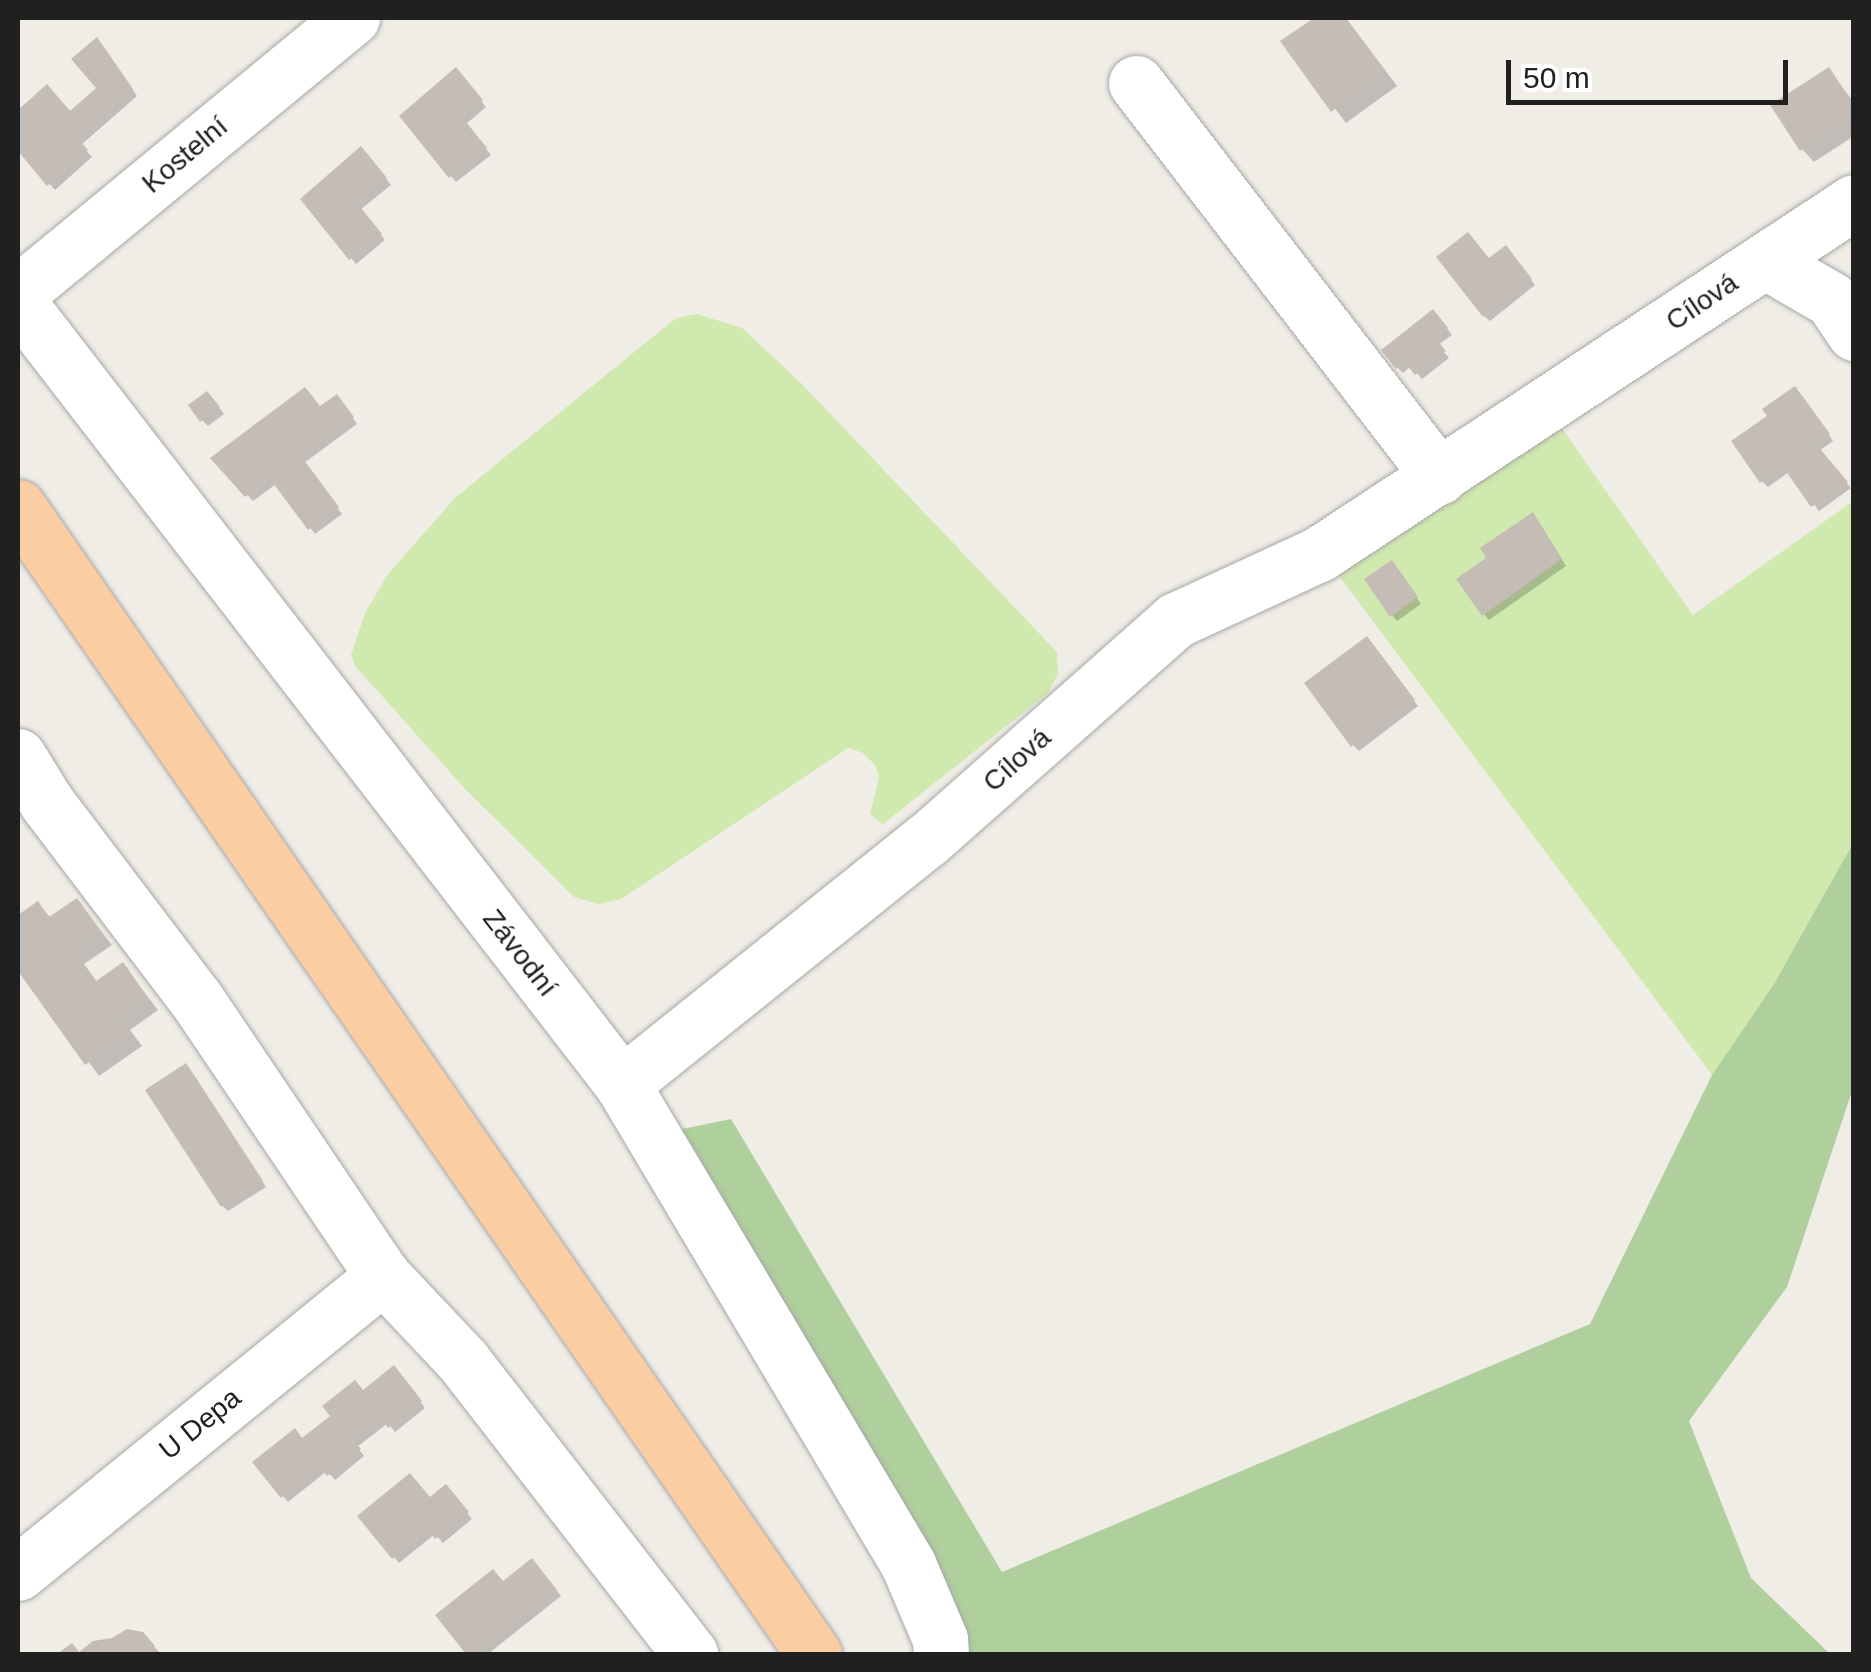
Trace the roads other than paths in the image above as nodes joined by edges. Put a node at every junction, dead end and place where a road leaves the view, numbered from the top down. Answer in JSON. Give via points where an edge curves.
{"nodes":[{"id":1,"x":352,"y":18,"type":"edge"},
{"id":2,"x":1136,"y":84,"type":"dead end"},
{"id":3,"x":1854,"y":202,"type":"edge"},
{"id":4,"x":1765,"y":261,"type":"junction"},
{"id":5,"x":18,"y":293,"type":"edge"},
{"id":6,"x":18,"y":302,"type":"edge"},
{"id":7,"x":1854,"y":333,"type":"edge"},
{"id":8,"x":1438,"y":477,"type":"junction"},
{"id":9,"x":18,"y":507,"type":"edge"},
{"id":10,"x":18,"y":756,"type":"edge"},
{"id":11,"x":32,"y":815,"type":"edge"},
{"id":12,"x":622,"y":1084,"type":"junction"},
{"id":13,"x":383,"y":1276,"type":"junction"},
{"id":14,"x":18,"y":1572,"type":"edge"},
{"id":15,"x":690,"y":1654,"type":"edge"},
{"id":16,"x":814,"y":1654,"type":"edge"},
{"id":17,"x":941,"y":1654,"type":"edge"}],
"edges":[{"from":1,"to":5,"type":"street","name":"Kostelní"},
{"from":2,"to":8,"type":"street"},
{"from":3,"to":4,"type":"street","name":"Cílová"},
{"from":4,"to":7,"type":"street","name":"Cílová","via":[[1832,300]]},
{"from":4,"to":8,"type":"street","name":"Cílová"},
{"from":6,"to":12,"type":"street","name":"Závodní"},
{"from":8,"to":12,"type":"street","name":"Cílová","via":[[1319,554],[1176,620],[927,840]]},
{"from":9,"to":16,"type":"main road"},
{"from":10,"to":11,"type":"street"},
{"from":11,"to":13,"type":"street","via":[[196,999]]},
{"from":12,"to":17,"type":"street","name":"Závodní","via":[[908,1564]]},
{"from":13,"to":14,"type":"street","name":"U Depa"},
{"from":13,"to":15,"type":"street","via":[[464,1362]]}]}
